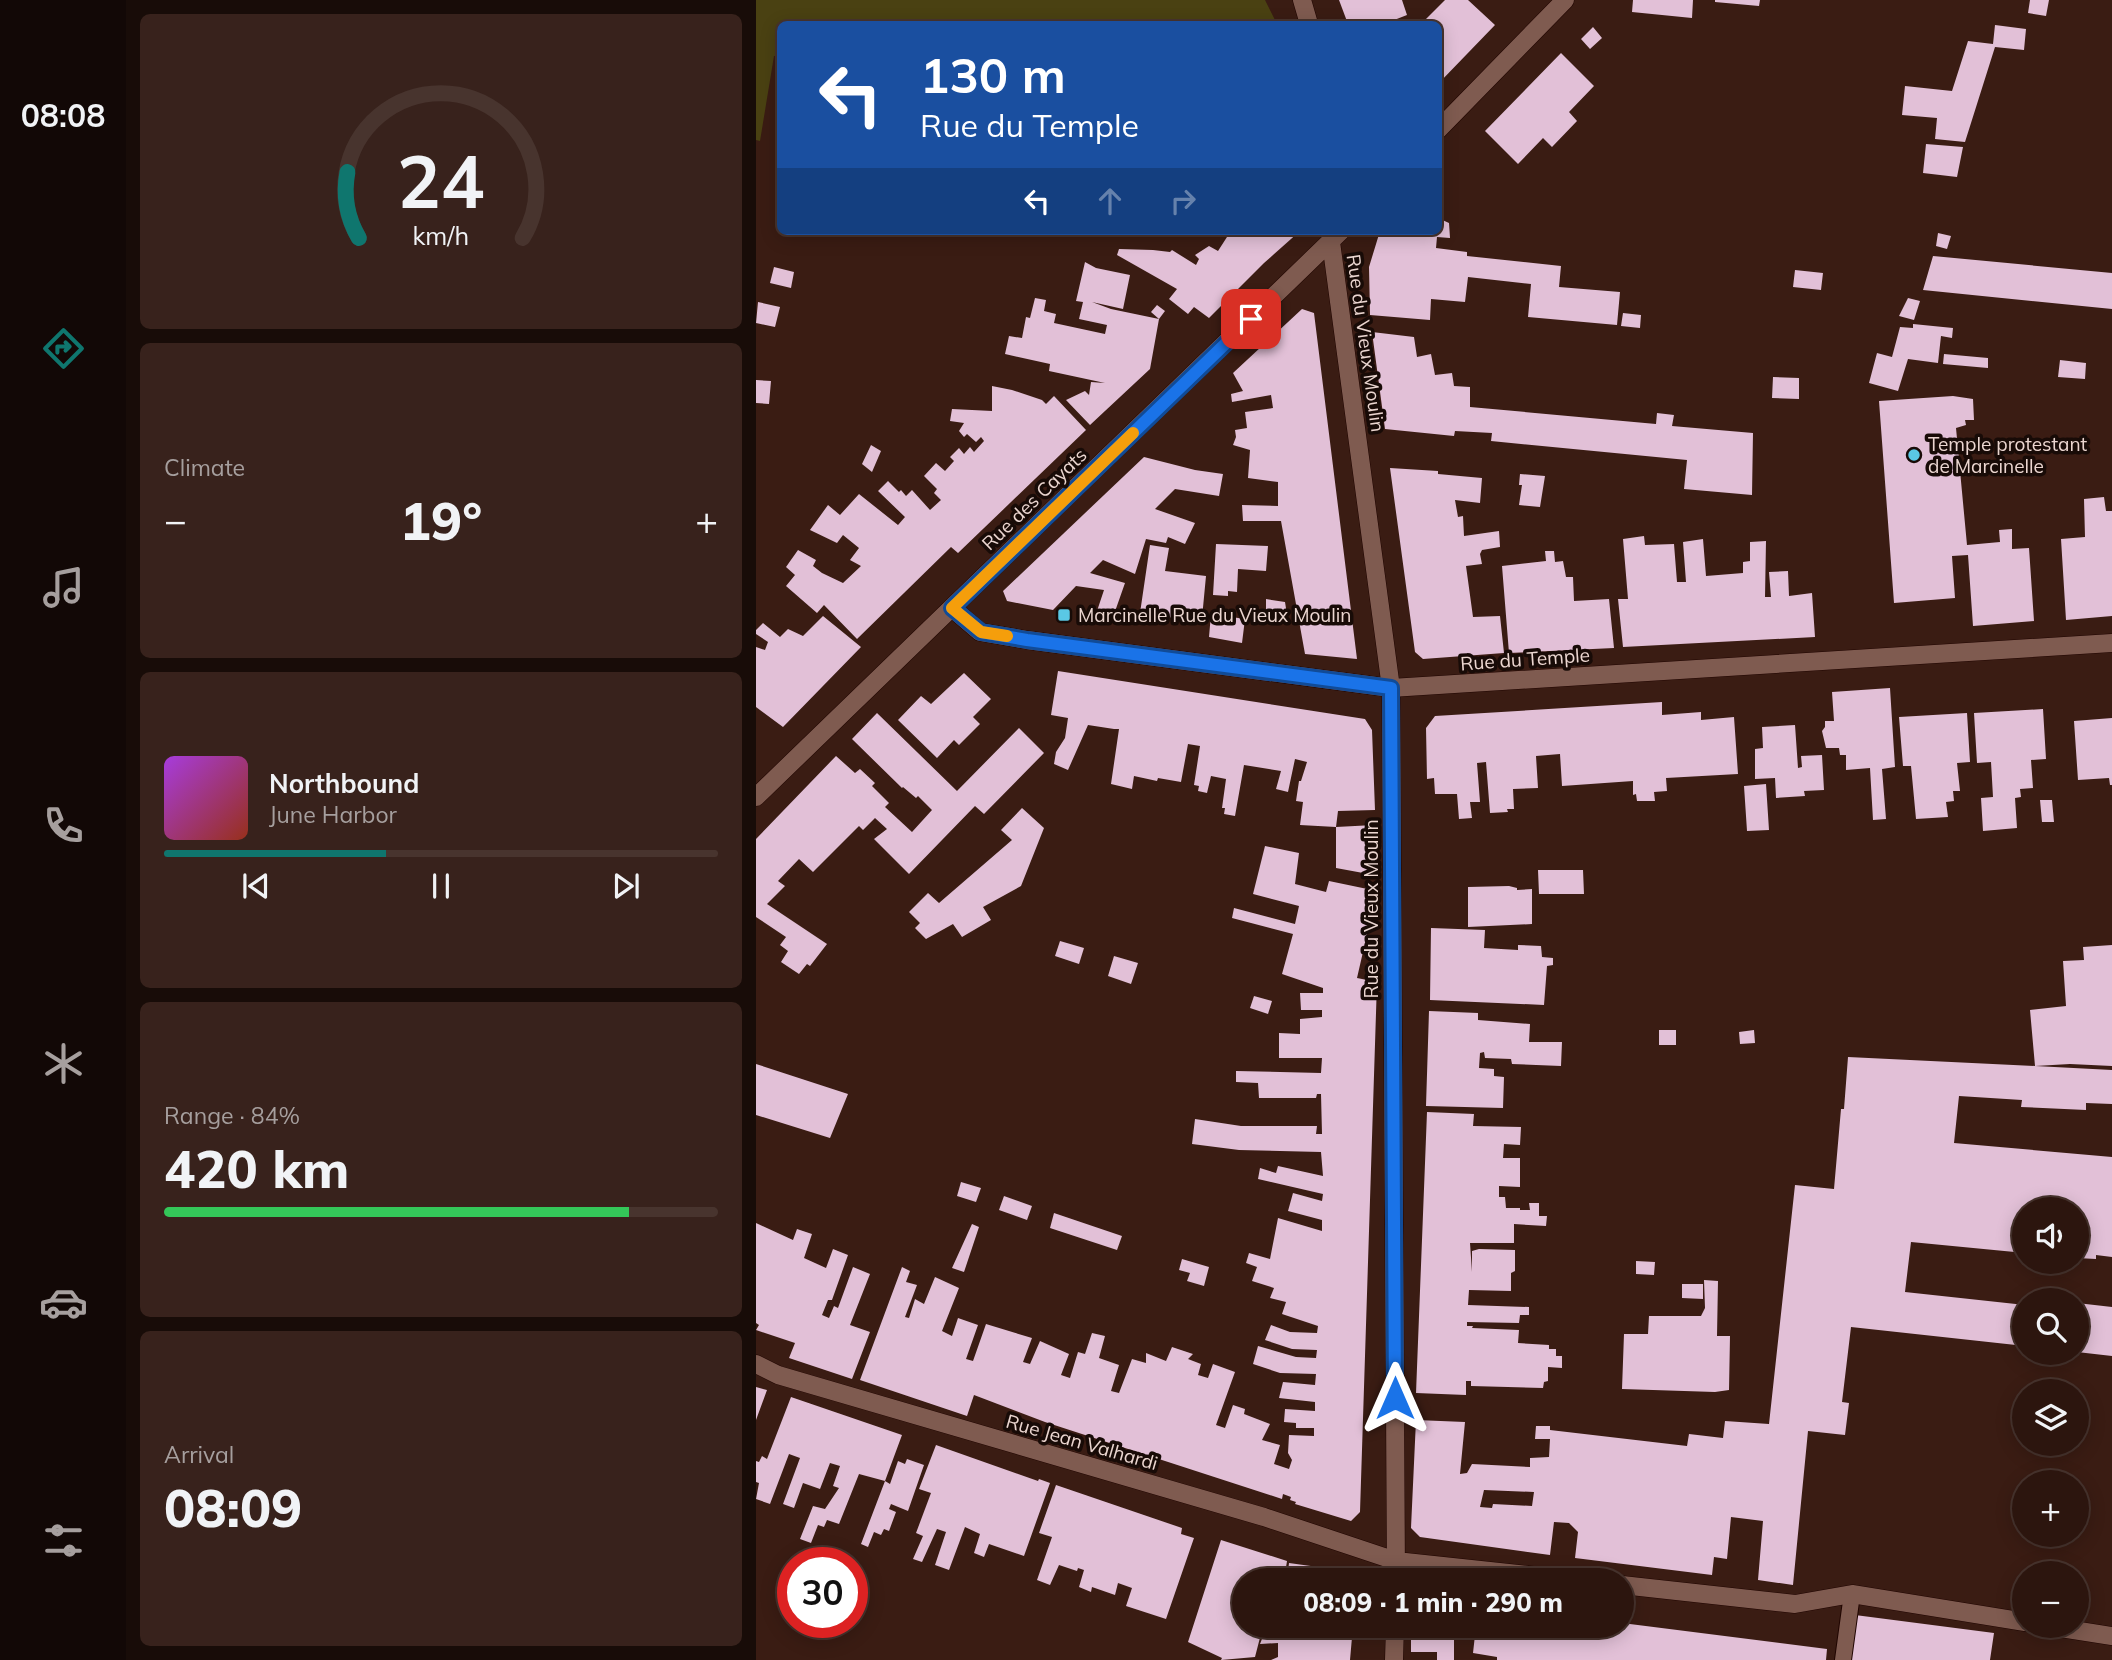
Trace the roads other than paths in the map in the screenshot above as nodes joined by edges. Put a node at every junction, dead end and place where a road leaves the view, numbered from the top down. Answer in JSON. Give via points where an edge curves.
{"nodes":[{"id":1,"x":1302,"y":0,"type":"edge"},
{"id":2,"x":1565,"y":0,"type":"edge"},
{"id":3,"x":1308,"y":21,"type":"edge"},
{"id":4,"x":1442,"y":126,"type":"edge"},
{"id":5,"x":1336,"y":237,"type":"edge"},
{"id":6,"x":952,"y":608,"type":"junction"},
{"id":7,"x":2112,"y":643,"type":"edge"},
{"id":8,"x":1391,"y":688,"type":"junction"},
{"id":9,"x":756,"y":797,"type":"edge"},
{"id":10,"x":756,"y":1364,"type":"edge"},
{"id":11,"x":1396,"y":1561,"type":"junction"},
{"id":12,"x":1396,"y":1568,"type":"edge"},
{"id":13,"x":1462,"y":1568,"type":"edge"},
{"id":14,"x":1634,"y":1586,"type":"edge"},
{"id":15,"x":1852,"y":1594,"type":"junction"},
{"id":16,"x":2012,"y":1620,"type":"edge"},
{"id":17,"x":2089,"y":1632,"type":"edge"},
{"id":18,"x":2112,"y":1636,"type":"edge"},
{"id":19,"x":1395,"y":1638,"type":"edge"},
{"id":20,"x":1394,"y":1660,"type":"edge"},
{"id":21,"x":1843,"y":1660,"type":"edge"}],
"edges":[{"from":1,"to":3,"type":"street"},
{"from":2,"to":4,"type":"street"},
{"from":5,"to":6,"type":"street","name":"Rue des Cayats"},
{"from":5,"to":8,"type":"street","name":"Rue du Vieux Moulin"},
{"from":6,"to":8,"type":"street","name":"Rue du Temple","via":[[981,632]]},
{"from":6,"to":9,"type":"street","name":"Rue des Cayats"},
{"from":7,"to":8,"type":"street","name":"Rue du Temple"},
{"from":8,"to":11,"type":"street","name":"Rue du Vieux Moulin"},
{"from":10,"to":11,"type":"street","name":"Rue Jean Valhardi","via":[[778,1375],[1265,1517]]},
{"from":11,"to":12,"type":"street","name":"Rue du Vieux Moulin"},
{"from":11,"to":13,"type":"street","name":"Rue Jean Valhardi"},
{"from":14,"to":15,"type":"street","via":[[1795,1604]]},
{"from":15,"to":16,"type":"street"},
{"from":15,"to":21,"type":"lane"},
{"from":17,"to":18,"type":"street"},
{"from":19,"to":20,"type":"street"}]}
